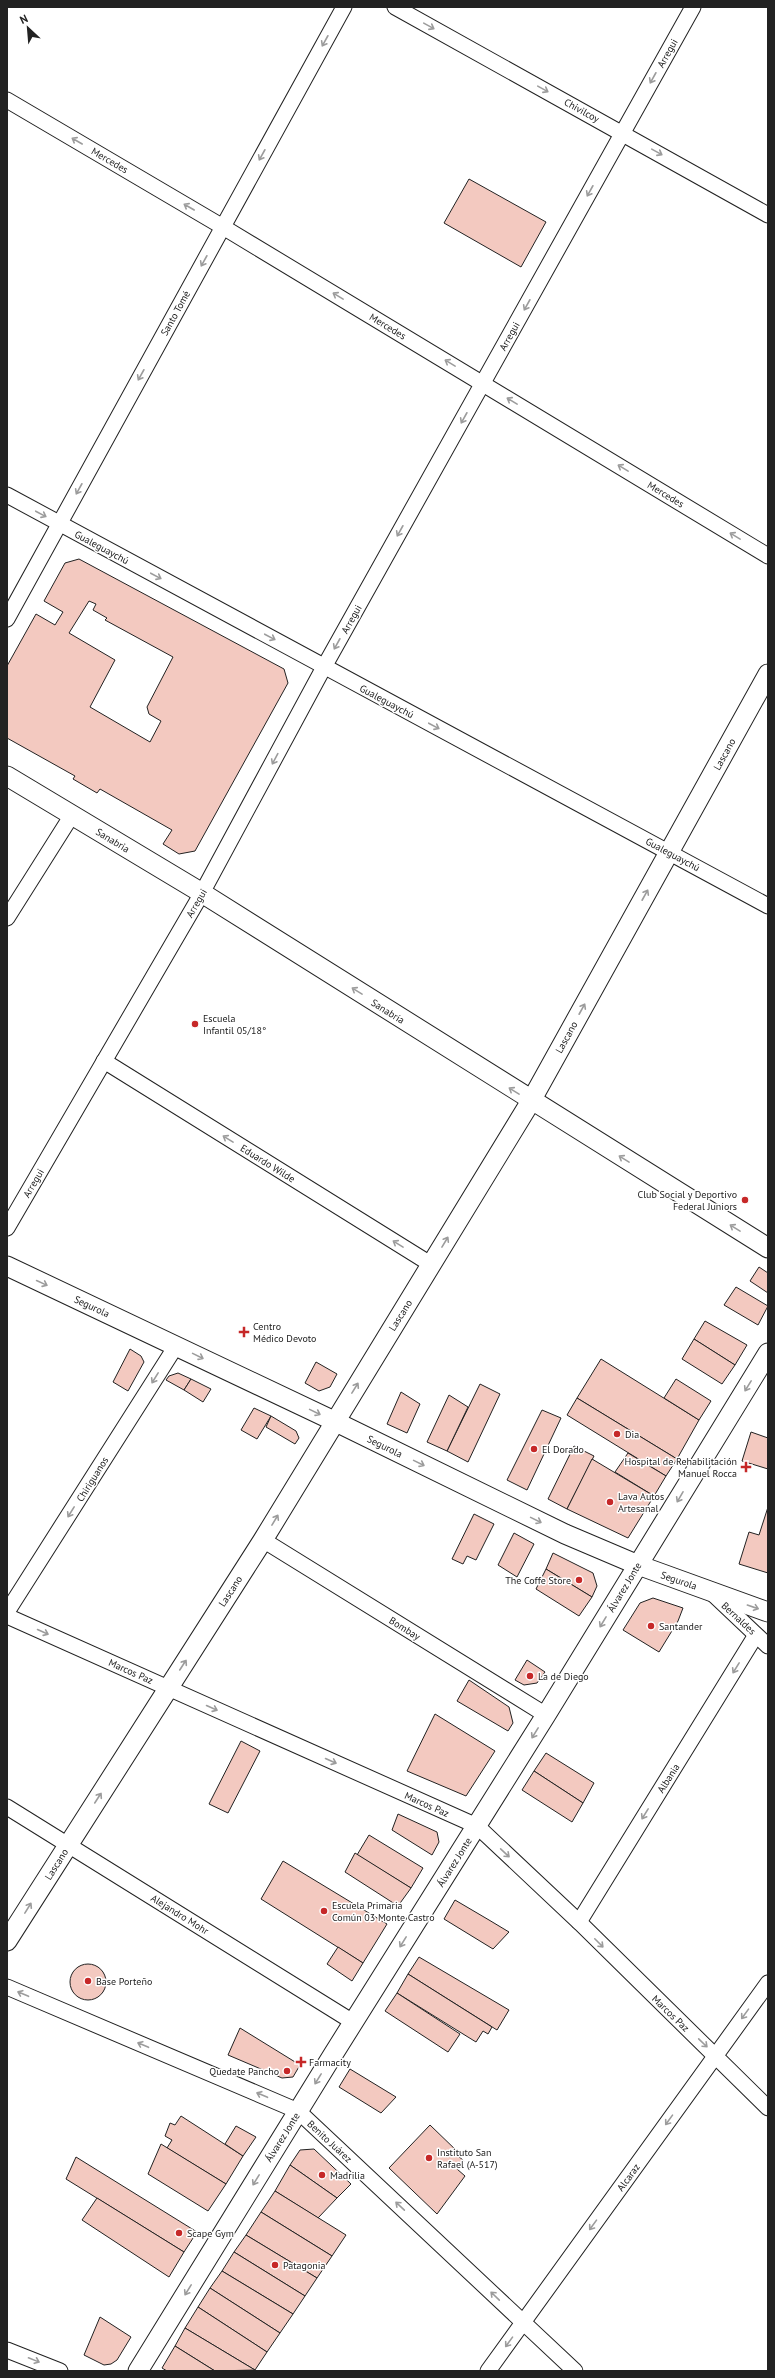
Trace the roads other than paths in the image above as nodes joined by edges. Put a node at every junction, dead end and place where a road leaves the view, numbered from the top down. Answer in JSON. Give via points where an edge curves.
{"nodes":[{"id":1,"x":344,"y":7,"type":"edge"},
{"id":2,"x":395,"y":7,"type":"edge"},
{"id":3,"x":693,"y":7,"type":"edge"},
{"id":4,"x":7,"y":100,"type":"edge"},
{"id":5,"x":622,"y":133,"type":"junction"},
{"id":6,"x":768,"y":215,"type":"edge"},
{"id":7,"x":223,"y":227,"type":"junction"},
{"id":8,"x":483,"y":384,"type":"junction"},
{"id":9,"x":7,"y":495,"type":"edge"},
{"id":10,"x":60,"y":524,"type":"junction"},
{"id":11,"x":768,"y":556,"type":"edge"},
{"id":12,"x":7,"y":619,"type":"edge"},
{"id":13,"x":324,"y":667,"type":"junction"},
{"id":14,"x":768,"y":674,"type":"edge"},
{"id":15,"x":7,"y":776,"type":"edge"},
{"id":16,"x":72,"y":816,"type":"junction"},
{"id":17,"x":669,"y":852,"type":"junction"},
{"id":18,"x":202,"y":893,"type":"junction"},
{"id":19,"x":768,"y":906,"type":"edge"},
{"id":20,"x":7,"y":918,"type":"edge"},
{"id":21,"x":104,"y":1061,"type":"junction"},
{"id":22,"x":531,"y":1101,"type":"junction"},
{"id":23,"x":7,"y":1228,"type":"edge"},
{"id":24,"x":768,"y":1248,"type":"edge"},
{"id":25,"x":432,"y":1265,"type":"junction"},
{"id":26,"x":7,"y":1266,"type":"edge"},
{"id":27,"x":176,"y":1346,"type":"junction"},
{"id":28,"x":768,"y":1353,"type":"edge"},
{"id":29,"x":334,"y":1421,"type":"junction"},
{"id":30,"x":263,"y":1540,"type":"junction"},
{"id":31,"x":638,"y":1565,"type":"junction"},
{"id":32,"x":709,"y":1590,"type":"junction"},
{"id":33,"x":7,"y":1612,"type":"edge"},
{"id":34,"x":768,"y":1612,"type":"edge"},
{"id":35,"x":7,"y":1616,"type":"edge"},
{"id":36,"x":756,"y":1635,"type":"junction"},
{"id":37,"x":768,"y":1646,"type":"edge"},
{"id":38,"x":168,"y":1688,"type":"junction"},
{"id":39,"x":546,"y":1716,"type":"junction"},
{"id":40,"x":7,"y":1806,"type":"edge"},
{"id":41,"x":476,"y":1826,"type":"junction"},
{"id":42,"x":68,"y":1845,"type":"junction"},
{"id":43,"x":579,"y":1922,"type":"junction"},
{"id":44,"x":7,"y":1941,"type":"edge"},
{"id":45,"x":768,"y":1982,"type":"edge"},
{"id":46,"x":7,"y":1987,"type":"edge"},
{"id":47,"x":353,"y":2022,"type":"junction"},
{"id":48,"x":716,"y":2055,"type":"junction"},
{"id":49,"x":768,"y":2108,"type":"edge"},
{"id":50,"x":298,"y":2111,"type":"junction"},
{"id":51,"x":523,"y":2323,"type":"junction"},
{"id":52,"x":7,"y":2350,"type":"edge"},
{"id":53,"x":60,"y":2371,"type":"edge"},
{"id":54,"x":138,"y":2371,"type":"edge"},
{"id":55,"x":488,"y":2371,"type":"edge"},
{"id":56,"x":575,"y":2371,"type":"edge"}],
"edges":[{"from":1,"to":7,"type":"street","name":"Santo Tomé","one_way":true},
{"from":2,"to":5,"type":"street","name":"Chivilcoy","one_way":true},
{"from":3,"to":5,"type":"street","name":"Arregui","one_way":true},
{"from":7,"to":4,"type":"street","name":"Mercedes","one_way":true},
{"from":5,"to":6,"type":"street","name":"Chivilcoy","one_way":true},
{"from":5,"to":8,"type":"street","name":"Arregui","one_way":true},
{"from":8,"to":7,"type":"street","name":"Mercedes","one_way":true},
{"from":7,"to":10,"type":"street","name":"Santo Tomé","one_way":true},
{"from":11,"to":8,"type":"street","name":"Mercedes","one_way":true},
{"from":8,"to":13,"type":"street","name":"Arregui","one_way":true},
{"from":9,"to":10,"type":"street","name":"Gualeguaychú","one_way":true},
{"from":10,"to":12,"type":"street","name":"Santo Tomé"},
{"from":10,"to":13,"type":"street","name":"Gualeguaychú","one_way":true},
{"from":13,"to":17,"type":"street","name":"Gualeguaychú","one_way":true},
{"from":13,"to":18,"type":"street","name":"Arregui","one_way":true},
{"from":14,"to":17,"type":"street","name":"Lascano"},
{"from":15,"to":16,"type":"street","name":"Sanabria"},
{"from":16,"to":18,"type":"street","name":"Sanabria"},
{"from":16,"to":20,"type":"street"},
{"from":17,"to":19,"type":"street","name":"Gualeguaychú"},
{"from":22,"to":17,"type":"street","name":"Lascano","one_way":true},
{"from":18,"to":21,"type":"street","name":"Arregui"},
{"from":22,"to":18,"type":"street","name":"Sanabria","one_way":true},
{"from":21,"to":23,"type":"street","name":"Arregui"},
{"from":25,"to":21,"type":"street","name":"Eduardo Wilde","one_way":true},
{"from":24,"to":22,"type":"street","name":"Sanabria","one_way":true},
{"from":25,"to":22,"type":"street","name":"Lascano","one_way":true},
{"from":29,"to":25,"type":"street","name":"Lascano","one_way":true},
{"from":26,"to":27,"type":"street","name":"Segurola","one_way":true},
{"from":27,"to":29,"type":"street","name":"Segurola","one_way":true},
{"from":27,"to":33,"type":"street","name":"Chiriguanos","one_way":true},
{"from":28,"to":31,"type":"street","name":"Álvarez Jonte","one_way":true},
{"from":30,"to":29,"type":"street","name":"Lascano","one_way":true},
{"from":29,"to":31,"type":"street","name":"Segurola","one_way":true,"via":[[565,1534]]},
{"from":38,"to":30,"type":"street","name":"Lascano","one_way":true},
{"from":30,"to":39,"type":"street","name":"Bombay"},
{"from":31,"to":32,"type":"street","name":"Segurola"},
{"from":31,"to":39,"type":"street","name":"Álvarez Jonte","one_way":true},
{"from":32,"to":34,"type":"street","name":"Segurola","one_way":true},
{"from":32,"to":36,"type":"street","name":"Bernaldes"},
{"from":35,"to":38,"type":"street","name":"Marcos Paz","one_way":true},
{"from":36,"to":37,"type":"street","name":"Bernaldes"},
{"from":36,"to":43,"type":"street","name":"Albania","one_way":true},
{"from":38,"to":41,"type":"street","name":"Marcos Paz","one_way":true},
{"from":42,"to":38,"type":"street","name":"Lascano","one_way":true},
{"from":39,"to":41,"type":"street","name":"Álvarez Jonte","one_way":true},
{"from":40,"to":42,"type":"street","name":"Alejandro Mohr"},
{"from":41,"to":43,"type":"street","name":"Marcos Paz","one_way":true},
{"from":41,"to":47,"type":"street","name":"Álvarez Jonte","one_way":true},
{"from":44,"to":42,"type":"street","name":"Lascano","one_way":true},
{"from":42,"to":47,"type":"street","name":"Alejandro Mohr"},
{"from":43,"to":48,"type":"street","name":"Marcos Paz","one_way":true},
{"from":45,"to":48,"type":"street","name":"Alcaraz","one_way":true},
{"from":50,"to":46,"type":"street","name":"Benito Juárez","one_way":true},
{"from":47,"to":50,"type":"street","name":"Álvarez Jonte","one_way":true},
{"from":48,"to":49,"type":"street","name":"Marcos Paz"},
{"from":48,"to":51,"type":"street","name":"Alcaraz","one_way":true},
{"from":51,"to":50,"type":"street","name":"Benito Juárez","one_way":true},
{"from":50,"to":54,"type":"street","name":"Álvarez Jonte","one_way":true},
{"from":51,"to":55,"type":"street","name":"Alcaraz","one_way":true},
{"from":51,"to":56,"type":"street","name":"Benito Juárez"},
{"from":52,"to":53,"type":"street","one_way":true}]}
